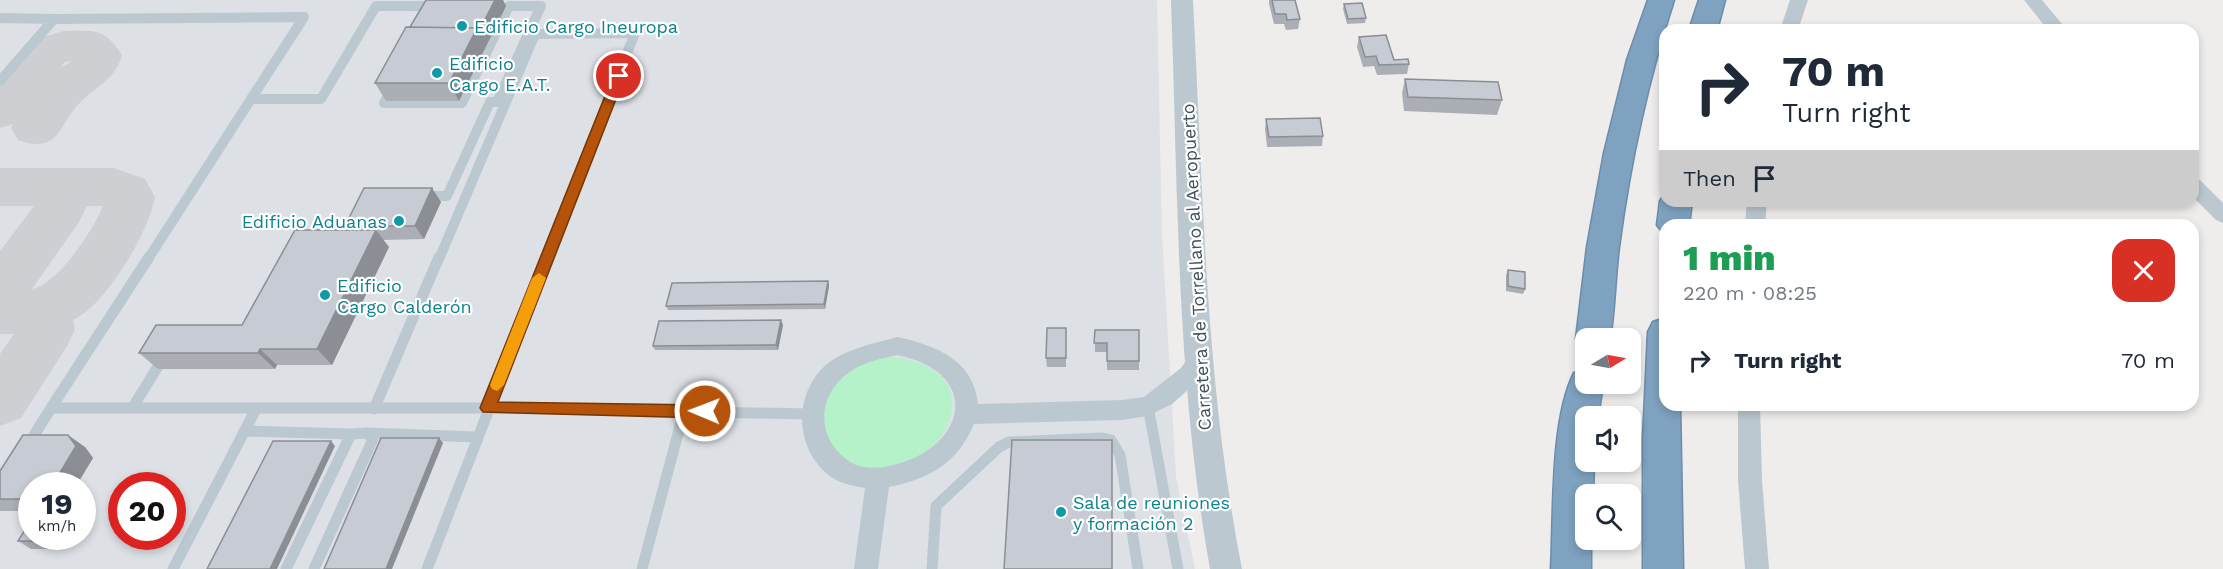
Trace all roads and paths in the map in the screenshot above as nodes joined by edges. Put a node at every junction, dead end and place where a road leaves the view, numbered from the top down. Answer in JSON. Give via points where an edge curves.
{"nodes":[{"id":1,"x":1182,"y":0,"type":"edge"},
{"id":2,"x":1660,"y":0,"type":"edge"},
{"id":3,"x":1712,"y":0,"type":"edge"},
{"id":4,"x":1728,"y":0,"type":"edge"},
{"id":5,"x":1799,"y":0,"type":"edge"},
{"id":6,"x":2033,"y":0,"type":"edge"},
{"id":7,"x":431,"y":16,"type":"edge"},
{"id":8,"x":0,"y":18,"type":"edge"},
{"id":9,"x":54,"y":19,"type":"junction"},
{"id":10,"x":1705,"y":24,"type":"edge"},
{"id":11,"x":1722,"y":24,"type":"edge"},
{"id":12,"x":1791,"y":24,"type":"edge"},
{"id":13,"x":2053,"y":24,"type":"edge"},
{"id":14,"x":400,"y":74,"type":"edge"},
{"id":15,"x":0,"y":81,"type":"edge"},
{"id":16,"x":251,"y":99,"type":"junction"},
{"id":17,"x":2199,"y":190,"type":"edge"},
{"id":18,"x":414,"y":196,"type":"edge"},
{"id":19,"x":2223,"y":215,"type":"edge"},
{"id":20,"x":1595,"y":328,"type":"edge"},
{"id":21,"x":168,"y":349,"type":"edge"},
{"id":22,"x":1198,"y":361,"type":"junction"},
{"id":23,"x":1584,"y":394,"type":"edge"},
{"id":24,"x":1148,"y":406,"type":"junction"},
{"id":25,"x":133,"y":407,"type":"junction"},
{"id":26,"x":51,"y":408,"type":"junction"},
{"id":27,"x":488,"y":408,"type":"junction"},
{"id":28,"x":256,"y":409,"type":"junction"},
{"id":29,"x":375,"y":409,"type":"junction"},
{"id":30,"x":684,"y":411,"type":"junction"},
{"id":31,"x":1662,"y":411,"type":"edge"},
{"id":32,"x":1749,"y":411,"type":"edge"},
{"id":33,"x":810,"y":414,"type":"junction"},
{"id":34,"x":965,"y":414,"type":"junction"},
{"id":35,"x":244,"y":431,"type":"junction"},
{"id":36,"x":367,"y":433,"type":"junction"},
{"id":37,"x":351,"y":434,"type":"junction"},
{"id":38,"x":477,"y":437,"type":"junction"},
{"id":39,"x":19,"y":458,"type":"edge"},
{"id":40,"x":878,"y":479,"type":"junction"},
{"id":41,"x":1591,"y":550,"type":"edge"},
{"id":42,"x":173,"y":569,"type":"edge"},
{"id":43,"x":286,"y":569,"type":"edge"},
{"id":44,"x":314,"y":569,"type":"edge"},
{"id":45,"x":427,"y":569,"type":"edge"},
{"id":46,"x":642,"y":569,"type":"edge"},
{"id":47,"x":866,"y":569,"type":"edge"},
{"id":48,"x":932,"y":569,"type":"edge"},
{"id":49,"x":1138,"y":569,"type":"edge"},
{"id":50,"x":1178,"y":569,"type":"edge"},
{"id":51,"x":1226,"y":569,"type":"edge"},
{"id":52,"x":1571,"y":569,"type":"edge"},
{"id":53,"x":1591,"y":569,"type":"edge"},
{"id":54,"x":1663,"y":569,"type":"edge"},
{"id":55,"x":1757,"y":569,"type":"edge"}],
"edges":[{"from":1,"to":22,"type":"street","name":"Carretera de Torrellano al Aeropuerto"},
{"from":2,"to":20,"type":"highway","via":[[1632,96],[1616,172]]},
{"from":3,"to":10,"type":"highway"},
{"from":4,"to":11,"type":"highway"},
{"from":5,"to":12,"type":"street"},
{"from":6,"to":13,"type":"street"},
{"from":7,"to":16,"type":"lane","via":[[437,6],[376,6],[321,99]]},
{"from":8,"to":9,"type":"lane"},
{"from":9,"to":15,"type":"lane"},
{"from":9,"to":16,"type":"lane","via":[[304,17]]},
{"from":14,"to":18,"type":"lane","via":[[384,103],[462,103],[509,6],[541,6],[497,102],[490,102],[447,196]]},
{"from":16,"to":26,"type":"lane"},
{"from":17,"to":19,"type":"street"},
{"from":21,"to":25,"type":"lane"},
{"from":22,"to":24,"type":"street","via":[[1189,375]]},
{"from":22,"to":51,"type":"street","name":"Carretera de Torrellano al Aeropuerto","via":[[1213,510]]},
{"from":23,"to":52,"type":"highway","via":[[1576,439]]},
{"from":24,"to":34,"type":"street"},
{"from":24,"to":50,"type":"lane"},
{"from":25,"to":26,"type":"lane"},
{"from":25,"to":28,"type":"lane"},
{"from":26,"to":39,"type":"lane"},
{"from":27,"to":29,"type":"lane"},
{"from":27,"to":29,"type":"lane","via":[[635,33],[536,34]]},
{"from":27,"to":30,"type":"lane"},
{"from":27,"to":38,"type":"lane"},
{"from":28,"to":29,"type":"lane"},
{"from":28,"to":35,"type":"lane"},
{"from":30,"to":33,"type":"lane"},
{"from":30,"to":46,"type":"lane"},
{"from":31,"to":54,"type":"highway"},
{"from":32,"to":55,"type":"street"},
{"from":33,"to":34,"type":"street","via":[[816,393],[830,374],[873,349],[897,346],[921,349],[941,359],[956,374],[965,393]]},
{"from":33,"to":40,"type":"street","via":[[812,434],[820,452],[834,466],[854,476]]},
{"from":34,"to":40,"type":"street","via":[[959,434],[945,453],[926,467]]},
{"from":35,"to":37,"type":"lane"},
{"from":35,"to":42,"type":"lane"},
{"from":36,"to":37,"type":"lane"},
{"from":36,"to":38,"type":"lane"},
{"from":36,"to":44,"type":"lane","via":[[373,439]]},
{"from":37,"to":43,"type":"lane"},
{"from":38,"to":45,"type":"lane"},
{"from":40,"to":47,"type":"street"},
{"from":41,"to":53,"type":"highway"},
{"from":48,"to":49,"type":"lane","via":[[936,506],[999,447],[1019,440],[1101,438],[1111,440],[1120,454]]}]}
